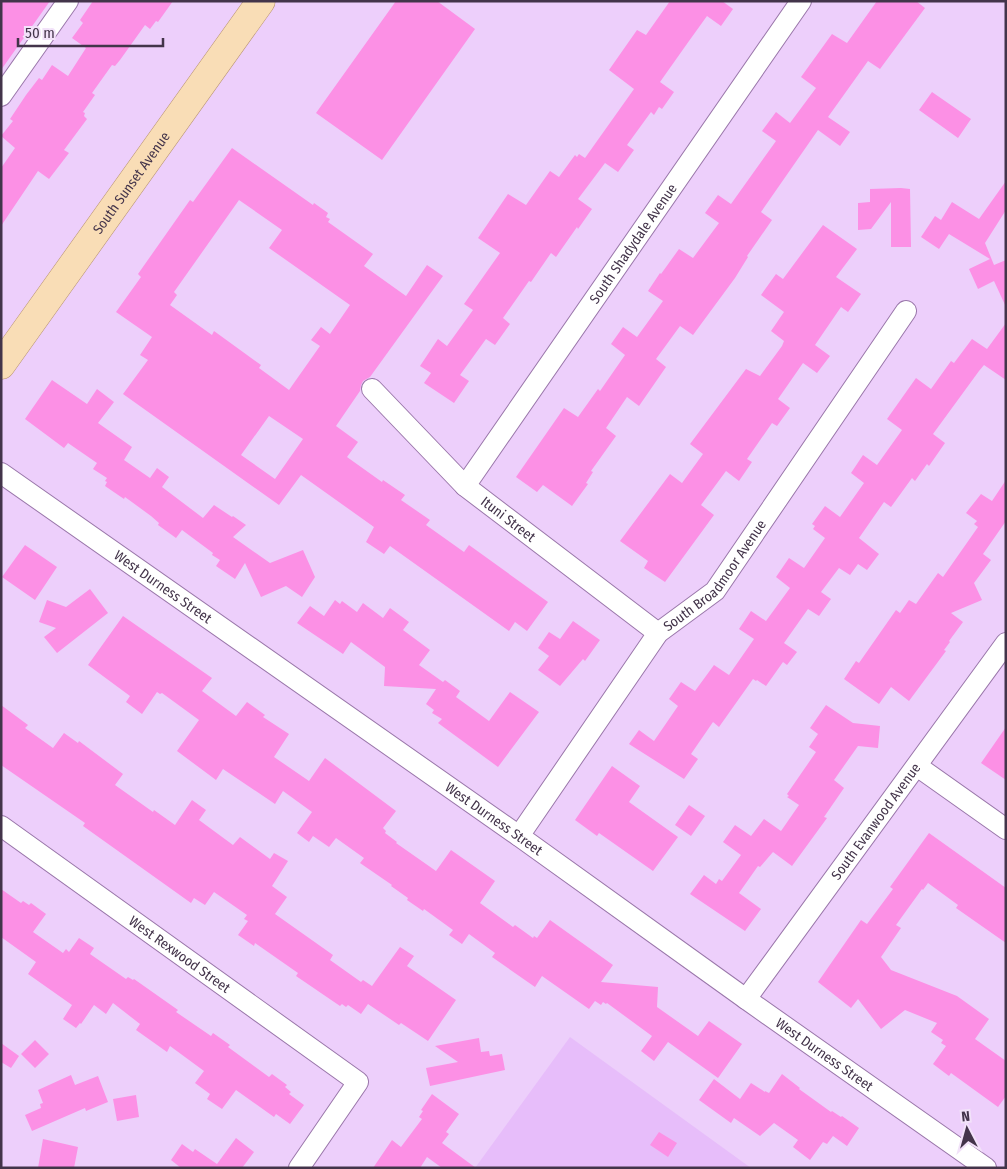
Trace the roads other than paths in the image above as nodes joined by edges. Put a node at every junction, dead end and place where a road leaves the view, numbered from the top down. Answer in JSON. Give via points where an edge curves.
{"nodes":[{"id":1,"x":68,"y":1,"type":"edge"},
{"id":2,"x":262,"y":1,"type":"edge"},
{"id":3,"x":801,"y":1,"type":"edge"},
{"id":4,"x":1,"y":96,"type":"edge"},
{"id":5,"x":906,"y":310,"type":"dead end"},
{"id":6,"x":1,"y":365,"type":"edge"},
{"id":7,"x":372,"y":389,"type":"dead end"},
{"id":8,"x":1,"y":473,"type":"edge"},
{"id":9,"x":465,"y":486,"type":"junction"},
{"id":10,"x":658,"y":633,"type":"junction"},
{"id":11,"x":1006,"y":643,"type":"edge"},
{"id":12,"x":917,"y":766,"type":"junction"},
{"id":13,"x":1,"y":826,"type":"edge"},
{"id":14,"x":1006,"y":829,"type":"edge"},
{"id":15,"x":519,"y":836,"type":"junction"},
{"id":16,"x":746,"y":999,"type":"junction"},
{"id":17,"x":299,"y":1168,"type":"edge"},
{"id":18,"x":986,"y":1168,"type":"edge"}],
"edges":[{"from":1,"to":4,"type":"street"},
{"from":2,"to":6,"type":"main road","name":"South Sunset Avenue"},
{"from":3,"to":9,"type":"street","name":"South Shadydale Avenue"},
{"from":5,"to":10,"type":"street","name":"South Broadmoor Avenue","via":[[715,591]]},
{"from":7,"to":9,"type":"street","name":"Ituni Street"},
{"from":8,"to":15,"type":"street","name":"West Durness Street"},
{"from":9,"to":10,"type":"street","name":"Ituni Street"},
{"from":10,"to":15,"type":"street","name":"South Broadmoor Avenue"},
{"from":11,"to":12,"type":"street","name":"South Evanwood Avenue"},
{"from":12,"to":14,"type":"street"},
{"from":12,"to":16,"type":"street","name":"South Evanwood Avenue"},
{"from":13,"to":17,"type":"street","name":"West Rexwood Street","via":[[358,1082]]},
{"from":15,"to":16,"type":"street","name":"West Durness Street"},
{"from":16,"to":18,"type":"street","name":"West Durness Street"}]}
